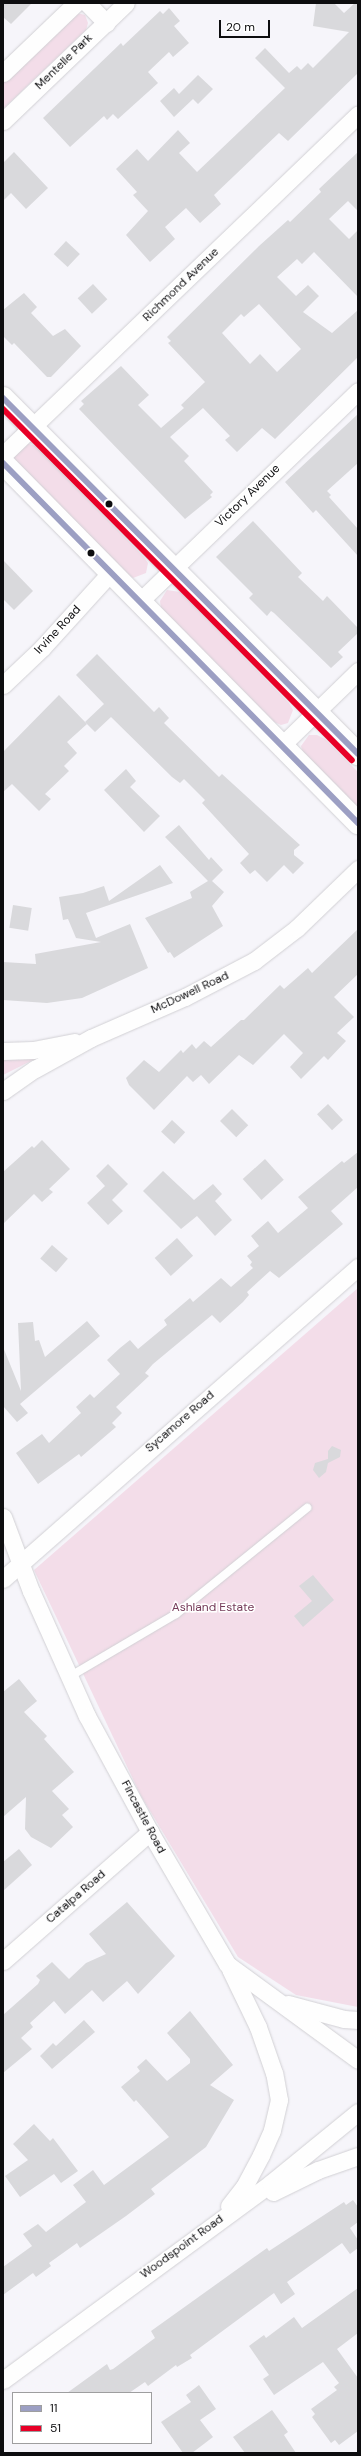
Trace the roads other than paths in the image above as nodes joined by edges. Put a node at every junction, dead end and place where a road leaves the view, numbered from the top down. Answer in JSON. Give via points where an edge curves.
{"nodes":[{"id":1,"x":76,"y":3,"type":"edge"},
{"id":2,"x":87,"y":3,"type":"edge"},
{"id":3,"x":126,"y":3,"type":"edge"},
{"id":4,"x":106,"y":22,"type":"junction"},
{"id":5,"x":3,"y":73,"type":"edge"},
{"id":6,"x":358,"y":114,"type":"edge"},
{"id":7,"x":3,"y":121,"type":"edge"},
{"id":8,"x":358,"y":391,"type":"edge"},
{"id":9,"x":3,"y":398,"type":"edge"},
{"id":10,"x":33,"y":427,"type":"junction"},
{"id":11,"x":3,"y":455,"type":"edge"},
{"id":12,"x":3,"y":463,"type":"edge"},
{"id":13,"x":174,"y":568,"type":"junction"},
{"id":14,"x":110,"y":573,"type":"junction"},
{"id":15,"x":139,"y":602,"type":"junction"},
{"id":16,"x":358,"y":671,"type":"edge"},
{"id":17,"x":3,"y":685,"type":"edge"},
{"id":18,"x":316,"y":711,"type":"junction"},
{"id":19,"x":282,"y":745,"type":"junction"},
{"id":20,"x":358,"y":754,"type":"edge"},
{"id":21,"x":358,"y":823,"type":"edge"},
{"id":22,"x":358,"y":869,"type":"edge"},
{"id":23,"x":91,"y":1038,"type":"junction"},
{"id":24,"x":3,"y":1050,"type":"edge"},
{"id":25,"x":3,"y":1091,"type":"edge"},
{"id":26,"x":358,"y":1267,"type":"edge"},
{"id":27,"x":307,"y":1508,"type":"dead end"},
{"id":28,"x":3,"y":1517,"type":"edge"},
{"id":29,"x":21,"y":1563,"type":"junction"},
{"id":30,"x":3,"y":1579,"type":"edge"},
{"id":31,"x":69,"y":1677,"type":"junction"},
{"id":32,"x":150,"y":1832,"type":"junction"},
{"id":33,"x":3,"y":1961,"type":"edge"},
{"id":34,"x":227,"y":1964,"type":"junction"},
{"id":35,"x":267,"y":1994,"type":"junction"},
{"id":36,"x":358,"y":2020,"type":"edge"},
{"id":37,"x":358,"y":2060,"type":"edge"},
{"id":38,"x":358,"y":2112,"type":"edge"},
{"id":39,"x":358,"y":2156,"type":"edge"},
{"id":40,"x":219,"y":2219,"type":"junction"},
{"id":41,"x":3,"y":2380,"type":"edge"}],
"edges":[{"from":1,"to":5,"type":"street"},
{"from":2,"to":4,"type":"street"},
{"from":3,"to":4,"type":"street","name":"Mentelle Park"},
{"from":4,"to":7,"type":"street","name":"Mentelle Park"},
{"from":6,"to":10,"type":"street","name":"Richmond Avenue"},
{"from":8,"to":13,"type":"street","name":"Victory Avenue"},
{"from":9,"to":10,"type":"main road"},
{"from":10,"to":11,"type":"street","name":"Richmond Avenue"},
{"from":10,"to":13,"type":"main road"},
{"from":12,"to":14,"type":"main road"},
{"from":13,"to":15,"type":"street","name":"Victory Avenue"},
{"from":13,"to":18,"type":"main road"},
{"from":14,"to":15,"type":"main road"},
{"from":14,"to":17,"type":"street","name":"Irvine Road","via":[[42,648]]},
{"from":15,"to":19,"type":"main road"},
{"from":16,"to":18,"type":"street"},
{"from":18,"to":19,"type":"street"},
{"from":18,"to":20,"type":"main road"},
{"from":19,"to":21,"type":"main road"},
{"from":22,"to":23,"type":"street","name":"McDowell Road","via":[[296,928],[254,961],[185,997]]},
{"from":23,"to":24,"type":"street","via":[[33,1050]]},
{"from":23,"to":25,"type":"street","name":"McDowell Road","via":[[35,1069]]},
{"from":26,"to":29,"type":"street","name":"Sycamore Road"},
{"from":27,"to":31,"type":"lane","via":[[176,1614]]},
{"from":28,"to":29,"type":"street","name":"Fincastle Road"},
{"from":29,"to":30,"type":"street","name":"Sycamore Road"},
{"from":29,"to":31,"type":"street","name":"Fincastle Road"},
{"from":31,"to":32,"type":"street","name":"Fincastle Road"},
{"from":32,"to":33,"type":"street","name":"Catalpa Road"},
{"from":32,"to":34,"type":"street","name":"Fincastle Road"},
{"from":34,"to":35,"type":"street","name":"Fincastle Road"},
{"from":34,"to":40,"type":"street","via":[[258,2027],[274,2073],[279,2108],[261,2155],[244,2187]]},
{"from":35,"to":36,"type":"street","via":[[315,2012]]},
{"from":35,"to":37,"type":"street","name":"Fincastle Road"},
{"from":38,"to":40,"type":"street","name":"Woodspoint Road","via":[[271,2183]]},
{"from":39,"to":40,"type":"street","via":[[318,2170]]},
{"from":40,"to":41,"type":"street","name":"Woodspoint Road"}]}
